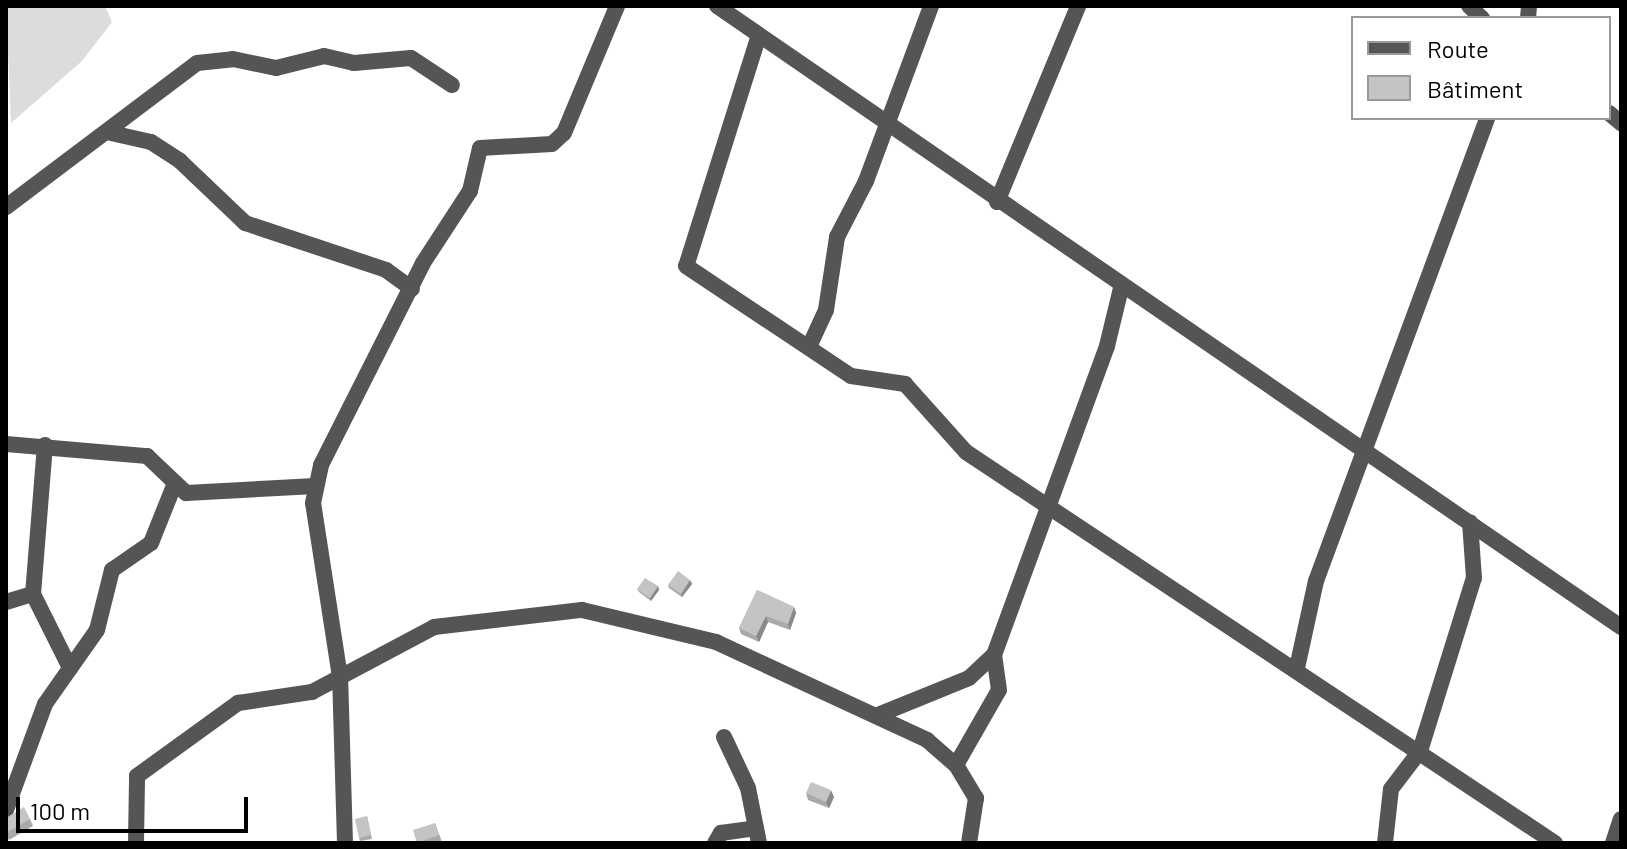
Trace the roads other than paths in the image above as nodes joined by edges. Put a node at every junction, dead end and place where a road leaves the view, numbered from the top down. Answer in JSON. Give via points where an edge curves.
{"nodes":[{"id":1,"x":617,"y":6,"type":"edge"},
{"id":2,"x":717,"y":6,"type":"edge"},
{"id":3,"x":931,"y":6,"type":"edge"},
{"id":4,"x":1078,"y":6,"type":"edge"},
{"id":5,"x":759,"y":35,"type":"junction"},
{"id":6,"x":452,"y":85,"type":"dead end"},
{"id":7,"x":1486,"y":120,"type":"edge"},
{"id":8,"x":888,"y":125,"type":"junction"},
{"id":9,"x":111,"y":133,"type":"junction"},
{"id":10,"x":997,"y":202,"type":"junction"},
{"id":11,"x":6,"y":207,"type":"edge"},
{"id":12,"x":1121,"y":288,"type":"junction"},
{"id":13,"x":412,"y":289,"type":"junction"},
{"id":14,"x":809,"y":347,"type":"junction"},
{"id":15,"x":6,"y":444,"type":"edge"},
{"id":16,"x":45,"y":445,"type":"junction"},
{"id":17,"x":1368,"y":454,"type":"junction"},
{"id":18,"x":175,"y":483,"type":"junction"},
{"id":19,"x":315,"y":486,"type":"junction"},
{"id":20,"x":1051,"y":502,"type":"junction"},
{"id":21,"x":1470,"y":522,"type":"junction"},
{"id":22,"x":33,"y":594,"type":"junction"},
{"id":23,"x":6,"y":602,"type":"edge"},
{"id":24,"x":1621,"y":627,"type":"edge"},
{"id":25,"x":994,"y":655,"type":"junction"},
{"id":26,"x":70,"y":668,"type":"junction"},
{"id":27,"x":1297,"y":668,"type":"junction"},
{"id":28,"x":340,"y":677,"type":"junction"},
{"id":29,"x":878,"y":715,"type":"junction"},
{"id":30,"x":724,"y":737,"type":"dead end"},
{"id":31,"x":1420,"y":751,"type":"junction"},
{"id":32,"x":956,"y":765,"type":"junction"},
{"id":33,"x":6,"y":810,"type":"edge"},
{"id":34,"x":1621,"y":819,"type":"edge"},
{"id":35,"x":757,"y":835,"type":"edge"},
{"id":36,"x":136,"y":843,"type":"edge"},
{"id":37,"x":345,"y":843,"type":"edge"},
{"id":38,"x":715,"y":843,"type":"edge"},
{"id":39,"x":969,"y":843,"type":"edge"},
{"id":40,"x":1385,"y":843,"type":"edge"},
{"id":41,"x":1555,"y":843,"type":"edge"},
{"id":42,"x":1613,"y":843,"type":"edge"}],
"edges":[{"from":1,"to":13,"type":"street","via":[[564,133],[552,144],[480,148],[470,191]]},
{"from":2,"to":5,"type":"street"},
{"from":3,"to":8,"type":"street"},
{"from":4,"to":10,"type":"street"},
{"from":5,"to":8,"type":"street"},
{"from":5,"to":14,"type":"street","via":[[686,266]]},
{"from":6,"to":9,"type":"street","via":[[411,58],[354,63],[324,56],[276,68],[233,59],[197,63]]},
{"from":7,"to":17,"type":"street"},
{"from":8,"to":10,"type":"street"},
{"from":8,"to":14,"type":"street","via":[[837,237],[826,310]]},
{"from":9,"to":11,"type":"street"},
{"from":9,"to":13,"type":"street","via":[[151,142],[180,161],[245,223],[386,270]]},
{"from":10,"to":12,"type":"street"},
{"from":12,"to":17,"type":"street"},
{"from":12,"to":20,"type":"street"},
{"from":13,"to":19,"type":"street","via":[[337,429]]},
{"from":14,"to":20,"type":"street","via":[[851,376],[905,384],[966,452]]},
{"from":15,"to":16,"type":"street"},
{"from":16,"to":18,"type":"street","via":[[147,456]]},
{"from":16,"to":22,"type":"street"},
{"from":17,"to":21,"type":"street"},
{"from":17,"to":27,"type":"street","via":[[1316,581]]},
{"from":18,"to":19,"type":"street","via":[[186,493]]},
{"from":18,"to":26,"type":"street","via":[[151,543],[112,570],[97,630]]},
{"from":19,"to":28,"type":"street"},
{"from":20,"to":25,"type":"street"},
{"from":20,"to":27,"type":"street"},
{"from":21,"to":24,"type":"street"},
{"from":21,"to":31,"type":"street","via":[[1474,578]]},
{"from":22,"to":23,"type":"street"},
{"from":22,"to":26,"type":"street"},
{"from":25,"to":29,"type":"street","via":[[969,678]]},
{"from":25,"to":32,"type":"street","via":[[999,690]]},
{"from":26,"to":33,"type":"street","via":[[41,713]]},
{"from":27,"to":31,"type":"street"},
{"from":28,"to":29,"type":"street","via":[[434,627],[582,610],[716,642]]},
{"from":28,"to":36,"type":"street","via":[[298,696],[238,703],[184,747],[148,763],[137,776]]},
{"from":28,"to":37,"type":"street"},
{"from":29,"to":32,"type":"street"},
{"from":30,"to":35,"type":"street","via":[[748,788]]},
{"from":31,"to":40,"type":"street","via":[[1391,789]]},
{"from":31,"to":41,"type":"street"},
{"from":32,"to":39,"type":"street","via":[[976,798]]},
{"from":34,"to":42,"type":"street"},
{"from":35,"to":38,"type":"street","via":[[721,833]]}]}
